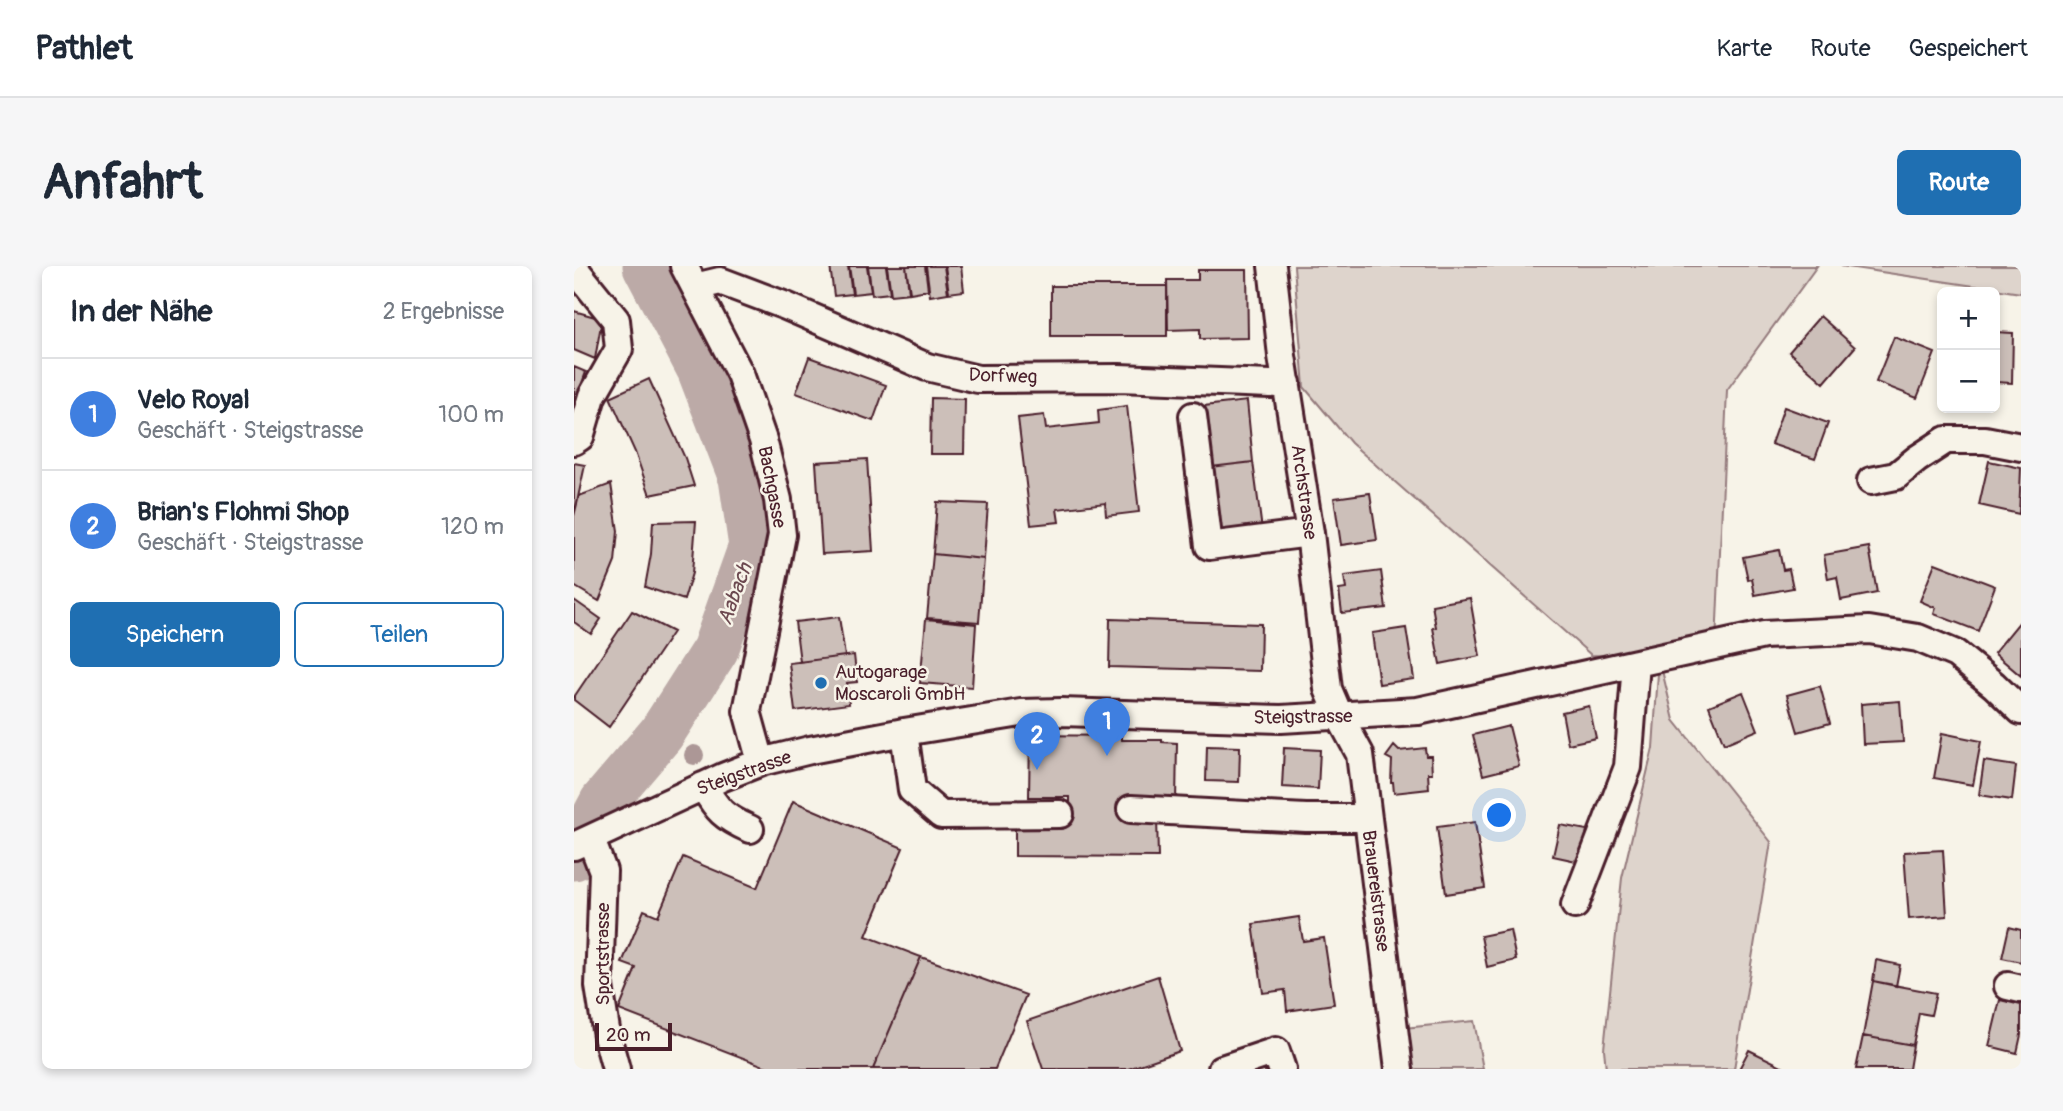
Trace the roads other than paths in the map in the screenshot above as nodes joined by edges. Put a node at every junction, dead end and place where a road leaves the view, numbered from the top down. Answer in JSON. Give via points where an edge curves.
{"nodes":[{"id":1,"x":1272,"y":266,"type":"edge"},
{"id":2,"x":574,"y":268,"type":"edge"},
{"id":3,"x":689,"y":277,"type":"edge"},
{"id":4,"x":1287,"y":383,"type":"junction"},
{"id":5,"x":1193,"y":416,"type":"dead end"},
{"id":6,"x":574,"y":441,"type":"edge"},
{"id":7,"x":2021,"y":447,"type":"edge"},
{"id":8,"x":1871,"y":481,"type":"dead end"},
{"id":9,"x":1310,"y":533,"type":"junction"},
{"id":10,"x":1636,"y":663,"type":"junction"},
{"id":11,"x":2021,"y":711,"type":"edge"},
{"id":12,"x":1340,"y":717,"type":"junction"},
{"id":13,"x":904,"y":732,"type":"junction"},
{"id":14,"x":761,"y":762,"type":"junction"},
{"id":15,"x":704,"y":786,"type":"junction"},
{"id":16,"x":1131,"y":809,"type":"dead end"},
{"id":17,"x":1060,"y":814,"type":"dead end"},
{"id":18,"x":1367,"y":818,"type":"junction"},
{"id":19,"x":750,"y":829,"type":"dead end"},
{"id":20,"x":593,"y":842,"type":"edge"},
{"id":21,"x":1575,"y":905,"type":"dead end"},
{"id":22,"x":616,"y":1069,"type":"edge"},
{"id":23,"x":1222,"y":1069,"type":"edge"},
{"id":24,"x":1282,"y":1069,"type":"edge"},
{"id":25,"x":1399,"y":1069,"type":"edge"}],
"edges":[{"from":1,"to":4,"type":"street","name":"Archstrasse"},
{"from":2,"to":6,"type":"street","via":[[615,320],[620,349],[592,396],[580,437]]},
{"from":3,"to":4,"type":"street","name":"Dorfweg","via":[[720,281],[927,367],[978,379]]},
{"from":3,"to":14,"type":"street","name":"Bachgasse","via":[[740,374],[778,500],[782,535],[747,711]]},
{"from":4,"to":9,"type":"street","name":"Archstrasse"},
{"from":5,"to":9,"type":"street","via":[[1209,546]]},
{"from":7,"to":8,"type":"street","via":[[1985,440],[1946,440],[1896,476]]},
{"from":9,"to":12,"type":"street","name":"Archstrasse","via":[[1328,689]]},
{"from":10,"to":11,"type":"street","name":"Steigstrasse","via":[[1765,635],[1869,630],[1918,638],[1956,654]]},
{"from":10,"to":12,"type":"street","name":"Steigstrasse","via":[[1418,711]]},
{"from":10,"to":21,"type":"street","via":[[1628,767]]},
{"from":12,"to":13,"type":"street","name":"Steigstrasse","via":[[1021,713]]},
{"from":12,"to":18,"type":"street","name":"Brauereistrasse","via":[[1360,754]]},
{"from":13,"to":14,"type":"street","name":"Steigstrasse"},
{"from":13,"to":17,"type":"street","via":[[912,790],[941,815]]},
{"from":14,"to":15,"type":"street","name":"Steigstrasse"},
{"from":15,"to":19,"type":"street","via":[[728,820]]},
{"from":15,"to":20,"type":"street","name":"Steigstrasse"},
{"from":16,"to":18,"type":"street"},
{"from":18,"to":25,"type":"street","name":"Brauereistrasse"},
{"from":20,"to":22,"type":"street","name":"Sportstrasse","via":[[603,871],[599,986]]},
{"from":23,"to":24,"type":"street","via":[[1276,1051]]}]}
